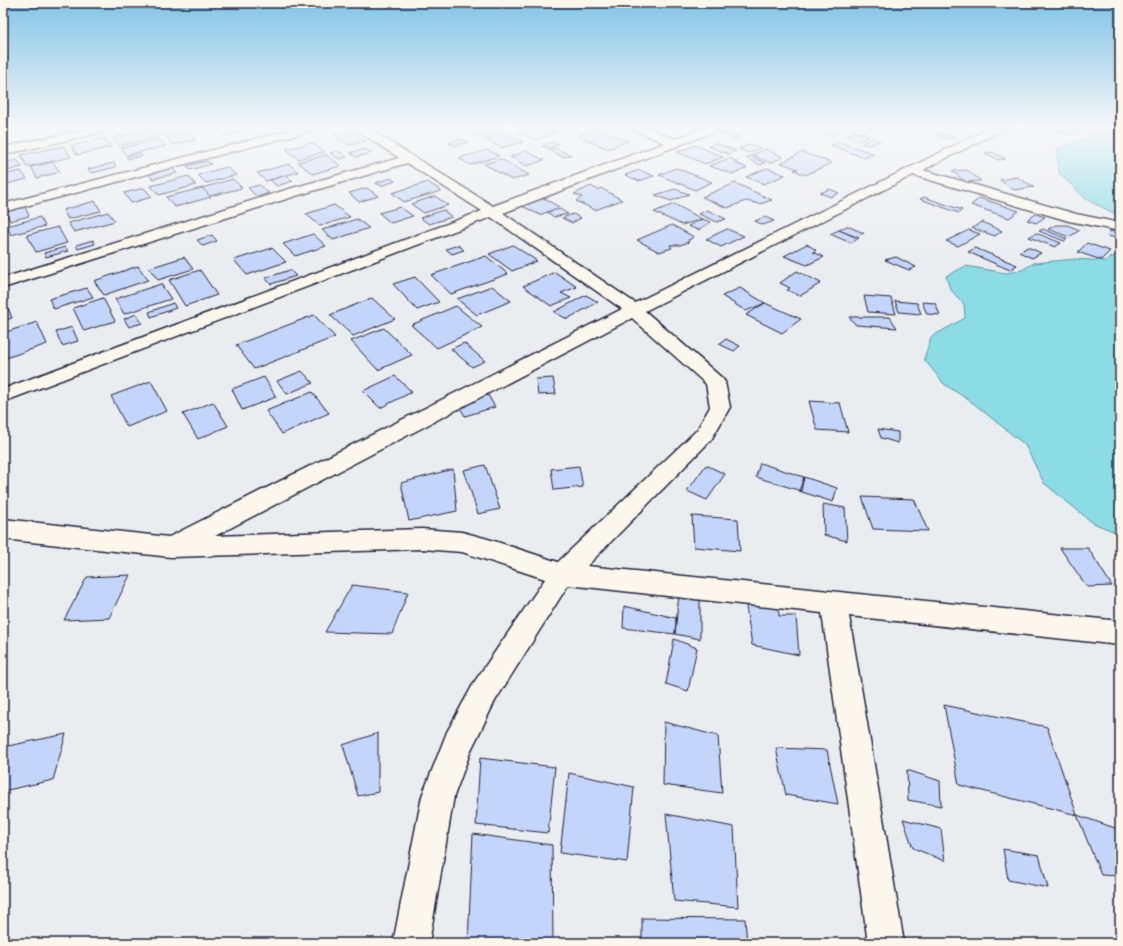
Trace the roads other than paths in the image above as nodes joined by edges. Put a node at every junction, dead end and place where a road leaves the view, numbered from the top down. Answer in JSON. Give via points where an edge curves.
{"nodes":[{"id":1,"x":144,"y":171,"type":"edge"},
{"id":2,"x":366,"y":171,"type":"edge"},
{"id":3,"x":427,"y":171,"type":"edge"},
{"id":4,"x":598,"y":171,"type":"edge"},
{"id":5,"x":911,"y":171,"type":"joint"},
{"id":6,"x":3,"y":208,"type":"edge"},
{"id":7,"x":493,"y":212,"type":"junction"},
{"id":8,"x":1120,"y":227,"type":"edge"},
{"id":9,"x":3,"y":283,"type":"edge"},
{"id":10,"x":634,"y":310,"type":"junction"},
{"id":11,"x":3,"y":396,"type":"edge"},
{"id":12,"x":3,"y":529,"type":"edge"},
{"id":13,"x":171,"y":547,"type":"junction"},
{"id":14,"x":562,"y":574,"type":"junction"},
{"id":15,"x":834,"y":602,"type":"junction"},
{"id":16,"x":1120,"y":633,"type":"edge"},
{"id":17,"x":411,"y":943,"type":"edge"},
{"id":18,"x":886,"y":943,"type":"edge"}],
"edges":[{"from":1,"to":6,"type":"street"},
{"from":2,"to":9,"type":"street"},
{"from":3,"to":7,"type":"street"},
{"from":4,"to":7,"type":"street"},
{"from":5,"to":8,"type":"street","via":[[1074,218]]},
{"from":5,"to":10,"type":"street"},
{"from":7,"to":10,"type":"street"},
{"from":7,"to":11,"type":"street"},
{"from":10,"to":13,"type":"street"},
{"from":10,"to":14,"type":"street","via":[[715,382],[720,407],[704,435]]},
{"from":12,"to":13,"type":"street"},
{"from":13,"to":14,"type":"street","via":[[422,539],[462,542]]},
{"from":14,"to":15,"type":"street"},
{"from":14,"to":17,"type":"street","via":[[485,691],[458,743],[438,796]]},
{"from":15,"to":16,"type":"street"},
{"from":15,"to":18,"type":"street"}]}
